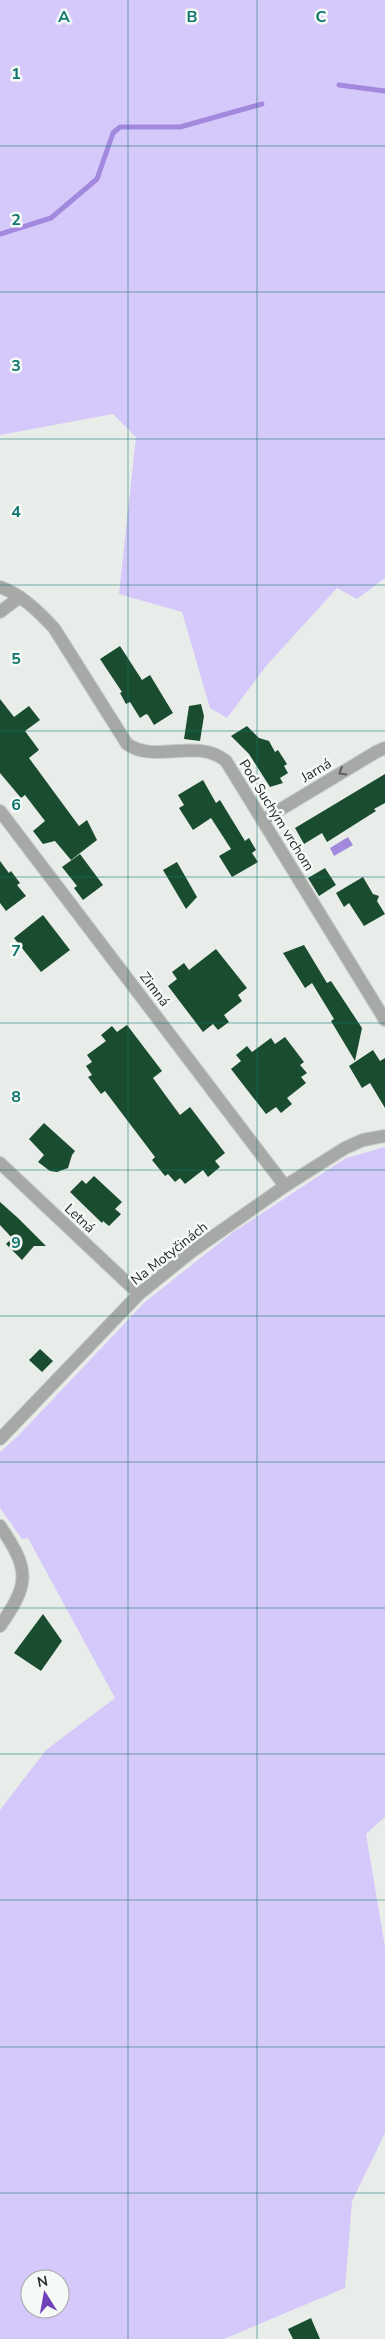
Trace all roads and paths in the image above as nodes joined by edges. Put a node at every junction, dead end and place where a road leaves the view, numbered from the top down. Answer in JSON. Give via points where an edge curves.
{"nodes":[{"id":1,"x":0,"y":587,"type":"edge"},
{"id":2,"x":20,"y":597,"type":"junction"},
{"id":3,"x":0,"y":612,"type":"edge"},
{"id":4,"x":385,"y":748,"type":"edge"},
{"id":5,"x":0,"y":811,"type":"edge"},
{"id":6,"x":263,"y":820,"type":"junction"},
{"id":7,"x":385,"y":1020,"type":"edge"},
{"id":8,"x":385,"y":1136,"type":"edge"},
{"id":9,"x":0,"y":1163,"type":"edge"},
{"id":10,"x":285,"y":1186,"type":"junction"},
{"id":11,"x":139,"y":1294,"type":"junction"},
{"id":12,"x":1,"y":1436,"type":"edge"},
{"id":13,"x":0,"y":1526,"type":"edge"},
{"id":14,"x":0,"y":1626,"type":"edge"}],
"edges":[{"from":1,"to":2,"type":"street","name":"Pod Suchým vrchom"},
{"from":2,"to":3,"type":"street"},
{"from":2,"to":6,"type":"street","name":"Pod Suchým vrchom","via":[[54,628],[127,744],[138,750],[206,751],[220,756],[232,767]]},
{"from":4,"to":6,"type":"street","name":"Jarná","one_way":true},
{"from":5,"to":10,"type":"street","name":"Zimná"},
{"from":6,"to":7,"type":"street","name":"Pod Suchým vrchom"},
{"from":8,"to":10,"type":"street","name":"Na Motyčinách","via":[[345,1148]]},
{"from":9,"to":11,"type":"street","name":"Letná"},
{"from":10,"to":11,"type":"street","name":"Na Motyčinách","via":[[191,1252]]},
{"from":11,"to":12,"type":"street","name":"Na Motyčinách"},
{"from":13,"to":14,"type":"street","via":[[18,1554],[23,1573],[20,1594]]}]}
